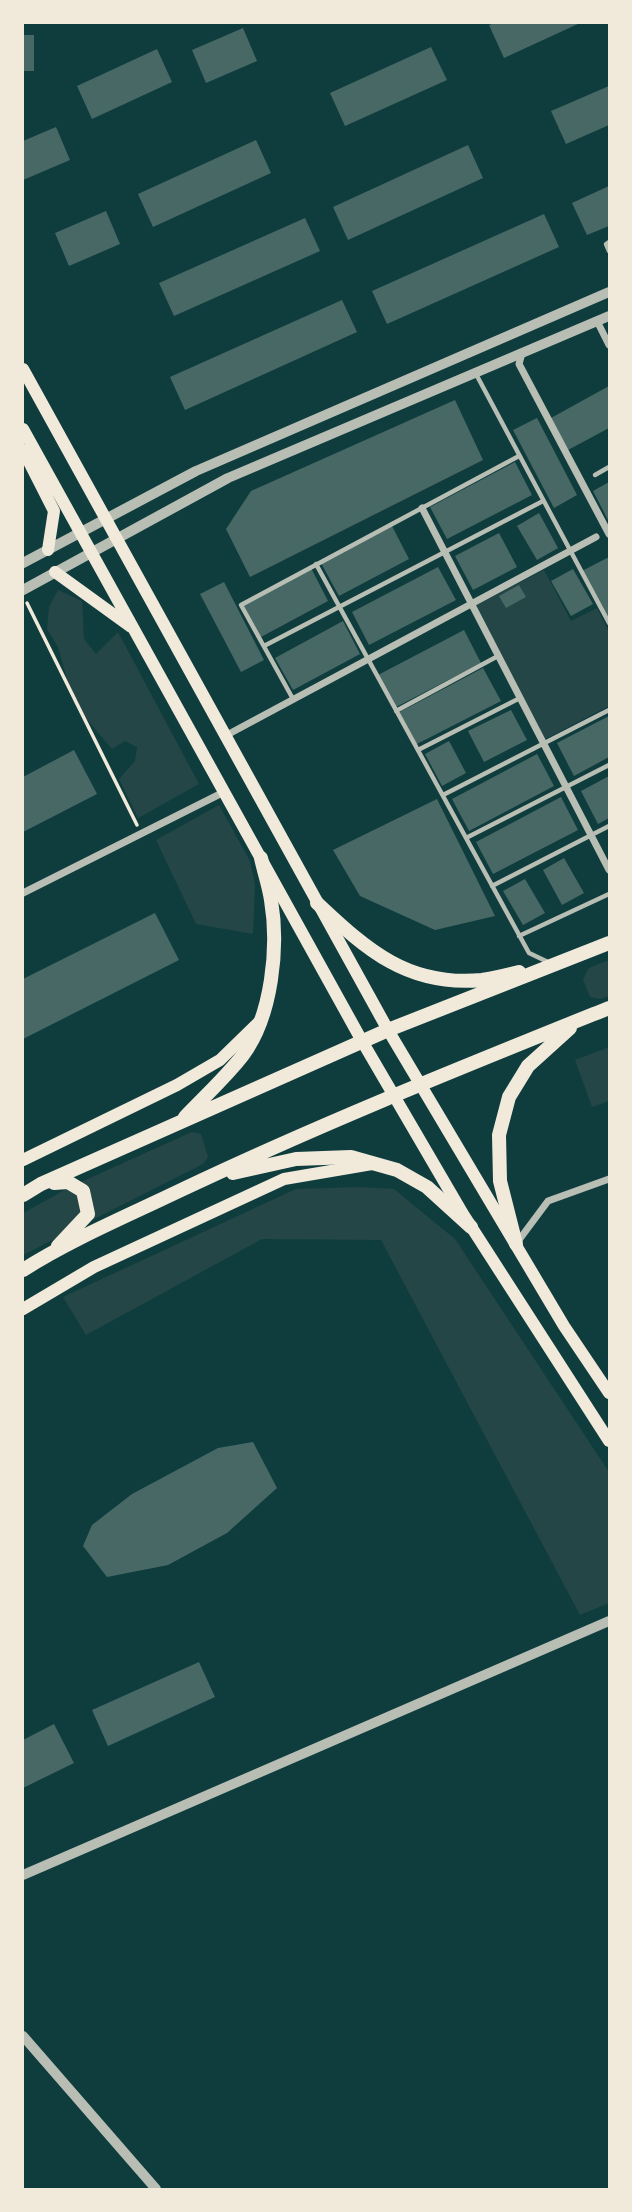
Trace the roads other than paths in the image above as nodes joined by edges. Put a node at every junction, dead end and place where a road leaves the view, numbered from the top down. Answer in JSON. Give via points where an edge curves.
{"nodes":[{"id":1,"x":609,"y":242,"type":"edge"},
{"id":2,"x":609,"y":251,"type":"edge"},
{"id":3,"x":609,"y":292,"type":"edge"},
{"id":4,"x":609,"y":316,"type":"edge"},
{"id":5,"x":597,"y":321,"type":"junction"},
{"id":6,"x":609,"y":345,"type":"edge"},
{"id":7,"x":522,"y":353,"type":"junction"},
{"id":8,"x":23,"y":369,"type":"edge"},
{"id":9,"x":475,"y":373,"type":"junction"},
{"id":10,"x":23,"y":429,"type":"edge"},
{"id":11,"x":23,"y":450,"type":"edge"},
{"id":12,"x":519,"y":456,"type":"junction"},
{"id":13,"x":609,"y":467,"type":"edge"},
{"id":14,"x":595,"y":475,"type":"dead end"},
{"id":15,"x":543,"y":501,"type":"junction"},
{"id":16,"x":422,"y":508,"type":"junction"},
{"id":17,"x":106,"y":519,"type":"junction"},
{"id":18,"x":80,"y":533,"type":"junction"},
{"id":19,"x":609,"y":534,"type":"edge"},
{"id":20,"x":596,"y":537,"type":"dead end"},
{"id":21,"x":116,"y":539,"type":"junction"},
{"id":22,"x":48,"y":550,"type":"junction"},
{"id":23,"x":570,"y":551,"type":"junction"},
{"id":24,"x":91,"y":552,"type":"junction"},
{"id":25,"x":444,"y":552,"type":"junction"},
{"id":26,"x":23,"y":563,"type":"edge"},
{"id":27,"x":316,"y":565,"type":"junction"},
{"id":28,"x":54,"y":572,"type":"junction"},
{"id":29,"x":23,"y":592,"type":"edge"},
{"id":30,"x":471,"y":604,"type":"junction"},
{"id":31,"x":340,"y":607,"type":"junction"},
{"id":32,"x":609,"y":623,"type":"edge"},
{"id":33,"x":134,"y":629,"type":"junction"},
{"id":34,"x":264,"y":646,"type":"junction"},
{"id":35,"x":498,"y":656,"type":"junction"},
{"id":36,"x":367,"y":660,"type":"junction"},
{"id":37,"x":520,"y":698,"type":"junction"},
{"id":38,"x":293,"y":699,"type":"junction"},
{"id":39,"x":609,"y":710,"type":"edge"},
{"id":40,"x":396,"y":711,"type":"junction"},
{"id":41,"x":225,"y":736,"type":"junction"},
{"id":42,"x":543,"y":743,"type":"junction"},
{"id":43,"x":418,"y":750,"type":"junction"},
{"id":44,"x":609,"y":765,"type":"edge"},
{"id":45,"x":566,"y":787,"type":"junction"},
{"id":46,"x":224,"y":792,"type":"junction"},
{"id":47,"x":443,"y":795,"type":"junction"},
{"id":48,"x":609,"y":827,"type":"edge"},
{"id":49,"x":592,"y":836,"type":"junction"},
{"id":50,"x":466,"y":838,"type":"junction"},
{"id":51,"x":261,"y":858,"type":"junction"},
{"id":52,"x":609,"y":870,"type":"edge"},
{"id":53,"x":492,"y":887,"type":"junction"},
{"id":54,"x":23,"y":893,"type":"edge"},
{"id":55,"x":609,"y":894,"type":"edge"},
{"id":56,"x":317,"y":903,"type":"junction"},
{"id":57,"x":519,"y":936,"type":"junction"},
{"id":58,"x":609,"y":943,"type":"edge"},
{"id":59,"x":554,"y":965,"type":"junction"},
{"id":60,"x":609,"y":1008,"type":"edge"},
{"id":61,"x":262,"y":1018,"type":"junction"},
{"id":62,"x":579,"y":1020,"type":"junction"},
{"id":63,"x":388,"y":1030,"type":"junction"},
{"id":64,"x":362,"y":1041,"type":"junction"},
{"id":65,"x":420,"y":1084,"type":"junction"},
{"id":66,"x":394,"y":1095,"type":"junction"},
{"id":67,"x":179,"y":1123,"type":"junction"},
{"id":68,"x":23,"y":1160,"type":"edge"},
{"id":69,"x":374,"y":1164,"type":"junction"},
{"id":70,"x":204,"y":1179,"type":"junction"},
{"id":71,"x":609,"y":1180,"type":"edge"},
{"id":72,"x":41,"y":1184,"type":"junction"},
{"id":73,"x":23,"y":1195,"type":"edge"},
{"id":74,"x":471,"y":1227,"type":"junction"},
{"id":75,"x":516,"y":1244,"type":"junction"},
{"id":76,"x":52,"y":1252,"type":"junction"},
{"id":77,"x":23,"y":1270,"type":"edge"},
{"id":78,"x":23,"y":1309,"type":"edge"},
{"id":79,"x":609,"y":1393,"type":"edge"},
{"id":80,"x":609,"y":1441,"type":"edge"},
{"id":81,"x":609,"y":1621,"type":"edge"},
{"id":82,"x":23,"y":1875,"type":"edge"},
{"id":83,"x":23,"y":2036,"type":"edge"},
{"id":84,"x":156,"y":2189,"type":"edge"}],
"edges":[{"from":1,"to":2,"type":"lane"},
{"from":3,"to":17,"type":"street","via":[[196,471]]},
{"from":4,"to":5,"type":"street"},
{"from":5,"to":6,"type":"street"},
{"from":5,"to":7,"type":"street"},
{"from":7,"to":9,"type":"street"},
{"from":7,"to":19,"type":"street","via":[[519,365]]},
{"from":8,"to":17,"type":"main road"},
{"from":9,"to":12,"type":"lane"},
{"from":9,"to":21,"type":"street","via":[[228,478]]},
{"from":10,"to":18,"type":"main road"},
{"from":11,"to":22,"type":"main road","via":[[54,511]]},
{"from":12,"to":15,"type":"lane"},
{"from":12,"to":16,"type":"lane"},
{"from":13,"to":14,"type":"lane"},
{"from":15,"to":23,"type":"lane"},
{"from":15,"to":25,"type":"lane"},
{"from":16,"to":25,"type":"street"},
{"from":16,"to":27,"type":"lane"},
{"from":17,"to":18,"type":"street"},
{"from":17,"to":21,"type":"main road"},
{"from":18,"to":22,"type":"street"},
{"from":18,"to":24,"type":"main road"},
{"from":20,"to":23,"type":"street"},
{"from":21,"to":24,"type":"street"},
{"from":21,"to":41,"type":"main road"},
{"from":22,"to":26,"type":"street"},
{"from":23,"to":30,"type":"street"},
{"from":23,"to":32,"type":"lane"},
{"from":24,"to":28,"type":"street"},
{"from":24,"to":33,"type":"main road"},
{"from":25,"to":30,"type":"street"},
{"from":25,"to":31,"type":"lane"},
{"from":27,"to":31,"type":"lane"},
{"from":27,"to":34,"type":"lane","via":[[241,605]]},
{"from":28,"to":29,"type":"street"},
{"from":28,"to":33,"type":"main road"},
{"from":30,"to":35,"type":"street"},
{"from":30,"to":36,"type":"street"},
{"from":31,"to":34,"type":"lane"},
{"from":31,"to":36,"type":"lane"},
{"from":33,"to":46,"type":"main road"},
{"from":34,"to":38,"type":"lane"},
{"from":35,"to":37,"type":"street"},
{"from":35,"to":40,"type":"lane"},
{"from":36,"to":38,"type":"street"},
{"from":36,"to":40,"type":"lane"},
{"from":37,"to":42,"type":"street"},
{"from":37,"to":43,"type":"lane"},
{"from":38,"to":41,"type":"street"},
{"from":39,"to":42,"type":"lane"},
{"from":40,"to":43,"type":"lane"},
{"from":41,"to":56,"type":"main road"},
{"from":42,"to":45,"type":"street"},
{"from":42,"to":47,"type":"lane"},
{"from":43,"to":47,"type":"lane"},
{"from":44,"to":45,"type":"lane"},
{"from":45,"to":49,"type":"street"},
{"from":45,"to":50,"type":"lane"},
{"from":46,"to":51,"type":"main road"},
{"from":46,"to":54,"type":"street"},
{"from":47,"to":50,"type":"lane"},
{"from":48,"to":49,"type":"lane"},
{"from":49,"to":52,"type":"street"},
{"from":49,"to":53,"type":"lane"},
{"from":50,"to":53,"type":"lane"},
{"from":51,"to":61,"type":"main road","via":[[273,936],[272,974]]},
{"from":51,"to":64,"type":"main road"},
{"from":53,"to":57,"type":"lane"},
{"from":55,"to":57,"type":"lane"},
{"from":56,"to":59,"type":"main road","via":[[351,935],[407,971],[438,979],[481,980]]},
{"from":56,"to":63,"type":"main road"},
{"from":57,"to":59,"type":"lane","via":[[529,953]]},
{"from":58,"to":59,"type":"main road"},
{"from":59,"to":63,"type":"main road"},
{"from":60,"to":62,"type":"main road"},
{"from":61,"to":67,"type":"main road","via":[[244,1053]]},
{"from":61,"to":68,"type":"main road","via":[[219,1060],[177,1085]]},
{"from":62,"to":65,"type":"main road"},
{"from":62,"to":75,"type":"main road","via":[[528,1066],[509,1097],[499,1135],[500,1181]]},
{"from":63,"to":64,"type":"main road"},
{"from":63,"to":65,"type":"main road"},
{"from":64,"to":66,"type":"main road"},
{"from":64,"to":67,"type":"main road"},
{"from":65,"to":66,"type":"main road"},
{"from":65,"to":75,"type":"main road"},
{"from":66,"to":70,"type":"main road"},
{"from":66,"to":74,"type":"main road"},
{"from":67,"to":72,"type":"main road"},
{"from":69,"to":70,"type":"main road","via":[[351,1157],[296,1159]]},
{"from":69,"to":74,"type":"main road","via":[[397,1170],[427,1187]]},
{"from":69,"to":78,"type":"main road","via":[[284,1179],[94,1267]]},
{"from":70,"to":76,"type":"main road"},
{"from":71,"to":75,"type":"street","via":[[548,1200]]},
{"from":72,"to":73,"type":"main road"},
{"from":72,"to":76,"type":"main road","via":[[68,1182],[83,1191],[88,1214]]},
{"from":74,"to":80,"type":"main road"},
{"from":75,"to":79,"type":"main road"},
{"from":76,"to":77,"type":"main road"},
{"from":81,"to":82,"type":"street"},
{"from":83,"to":84,"type":"street"}]}
